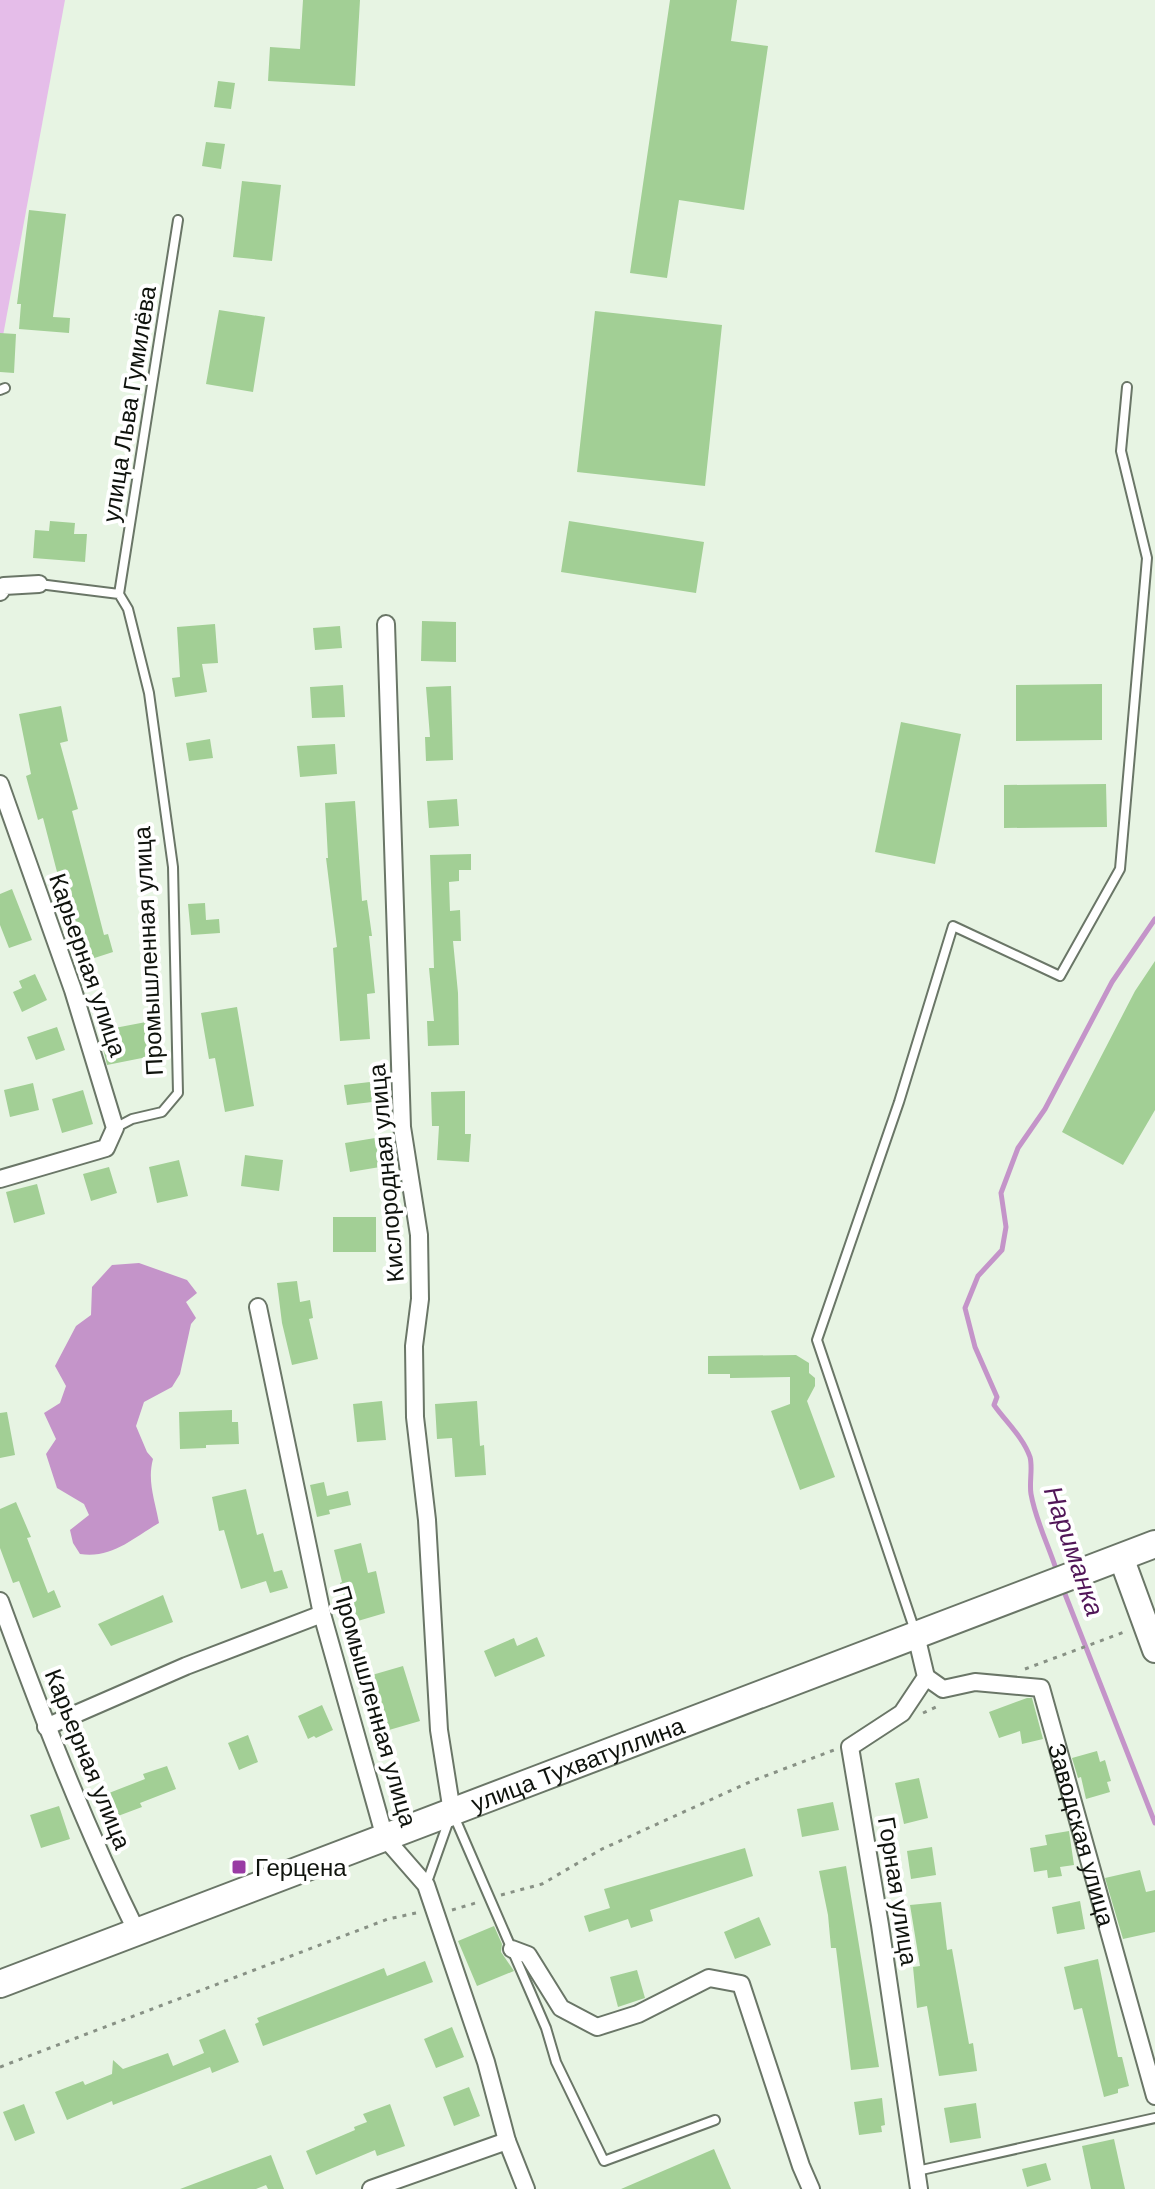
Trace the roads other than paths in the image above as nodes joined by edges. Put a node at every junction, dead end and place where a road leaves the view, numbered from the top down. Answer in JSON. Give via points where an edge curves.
{"nodes":[{"id":1,"x":178,"y":220,"type":"dead end"},
{"id":2,"x":1127,"y":387,"type":"dead end"},
{"id":3,"x":39,"y":584,"type":"joint"},
{"id":4,"x":0,"y":592,"type":"edge"},
{"id":5,"x":119,"y":594,"type":"junction"},
{"id":6,"x":386,"y":624,"type":"dead end"},
{"id":7,"x":0,"y":784,"type":"edge"},
{"id":8,"x":115,"y":1128,"type":"junction"},
{"id":9,"x":0,"y":1179,"type":"edge"},
{"id":10,"x":258,"y":1307,"type":"dead end"},
{"id":11,"x":1155,"y":1544,"type":"edge"},
{"id":12,"x":1111,"y":1561,"type":"junction"},
{"id":13,"x":0,"y":1601,"type":"edge"},
{"id":14,"x":322,"y":1614,"type":"junction"},
{"id":15,"x":916,"y":1635,"type":"junction"},
{"id":16,"x":1155,"y":1650,"type":"edge"},
{"id":17,"x":926,"y":1677,"type":"junction"},
{"id":18,"x":46,"y":1727,"type":"junction"},
{"id":19,"x":452,"y":1812,"type":"junction"},
{"id":20,"x":385,"y":1838,"type":"junction"},
{"id":21,"x":426,"y":1885,"type":"junction"},
{"id":22,"x":137,"y":1932,"type":"junction"},
{"id":23,"x":512,"y":1949,"type":"junction"},
{"id":24,"x":0,"y":1984,"type":"edge"},
{"id":25,"x":1155,"y":2096,"type":"edge"},
{"id":26,"x":1155,"y":2118,"type":"edge"},
{"id":27,"x":715,"y":2120,"type":"dead end"},
{"id":28,"x":507,"y":2141,"type":"junction"},
{"id":29,"x":917,"y":2171,"type":"junction"},
{"id":30,"x":371,"y":2189,"type":"edge"},
{"id":31,"x":526,"y":2189,"type":"edge"},
{"id":32,"x":811,"y":2189,"type":"edge"},
{"id":33,"x":919,"y":2189,"type":"edge"}],
"edges":[{"from":1,"to":5,"type":"lane","name":"улица Льва Гумилёва"},
{"from":2,"to":15,"type":"lane","via":[[1121,451],[1147,558],[1120,869],[1060,976],[953,926],[817,1340]]},
{"from":3,"to":4,"type":"street","via":[[4,586]]},
{"from":3,"to":5,"type":"lane"},
{"from":5,"to":8,"type":"lane","name":"Промышленная улица","via":[[128,609],[149,693],[173,867],[178,1093],[162,1112]]},
{"from":6,"to":19,"type":"street","name":"Кислородная улица","via":[[402,1127],[419,1235],[415,1417],[427,1520],[439,1730]]},
{"from":7,"to":8,"type":"street","name":"Карьерная улица"},
{"from":8,"to":9,"type":"street","via":[[106,1148]]},
{"from":10,"to":14,"type":"street","name":"Промышленная улица"},
{"from":11,"to":12,"type":"main road","name":"улица Тухватуллина"},
{"from":12,"to":15,"type":"main road","name":"улица Тухватуллина"},
{"from":12,"to":16,"type":"street"},
{"from":13,"to":18,"type":"street","name":"Карьерная улица"},
{"from":14,"to":18,"type":"street"},
{"from":14,"to":20,"type":"street","name":"Промышленная улица"},
{"from":15,"to":17,"type":"street"},
{"from":15,"to":19,"type":"main road","name":"улица Тухватуллина"},
{"from":17,"to":25,"type":"street","name":"Заводская улица","via":[[943,1689],[975,1682],[1041,1688]]},
{"from":17,"to":29,"type":"street","name":"Горная улица","via":[[902,1713],[850,1747]]},
{"from":18,"to":22,"type":"street","name":"Карьерная улица"},
{"from":19,"to":20,"type":"main road","name":"улица Тухватуллина"},
{"from":19,"to":21,"type":"lane"},
{"from":19,"to":23,"type":"lane"},
{"from":20,"to":21,"type":"street","name":"Промышленная улица"},
{"from":20,"to":22,"type":"main road","name":"улица Тухватуллина"},
{"from":21,"to":28,"type":"street","name":"Промышленная улица"},
{"from":22,"to":24,"type":"main road","name":"улица Тухватуллина"},
{"from":23,"to":27,"type":"lane","via":[[556,2062],[604,2161]]},
{"from":23,"to":32,"type":"street","via":[[528,1955],[561,2008],[597,2027],[638,2014],[709,1978],[741,1984]]},
{"from":26,"to":29,"type":"lane"},
{"from":28,"to":30,"type":"street"},
{"from":28,"to":31,"type":"street","name":"Промышленная улица"},
{"from":29,"to":33,"type":"street","name":"Горная улица"}]}
